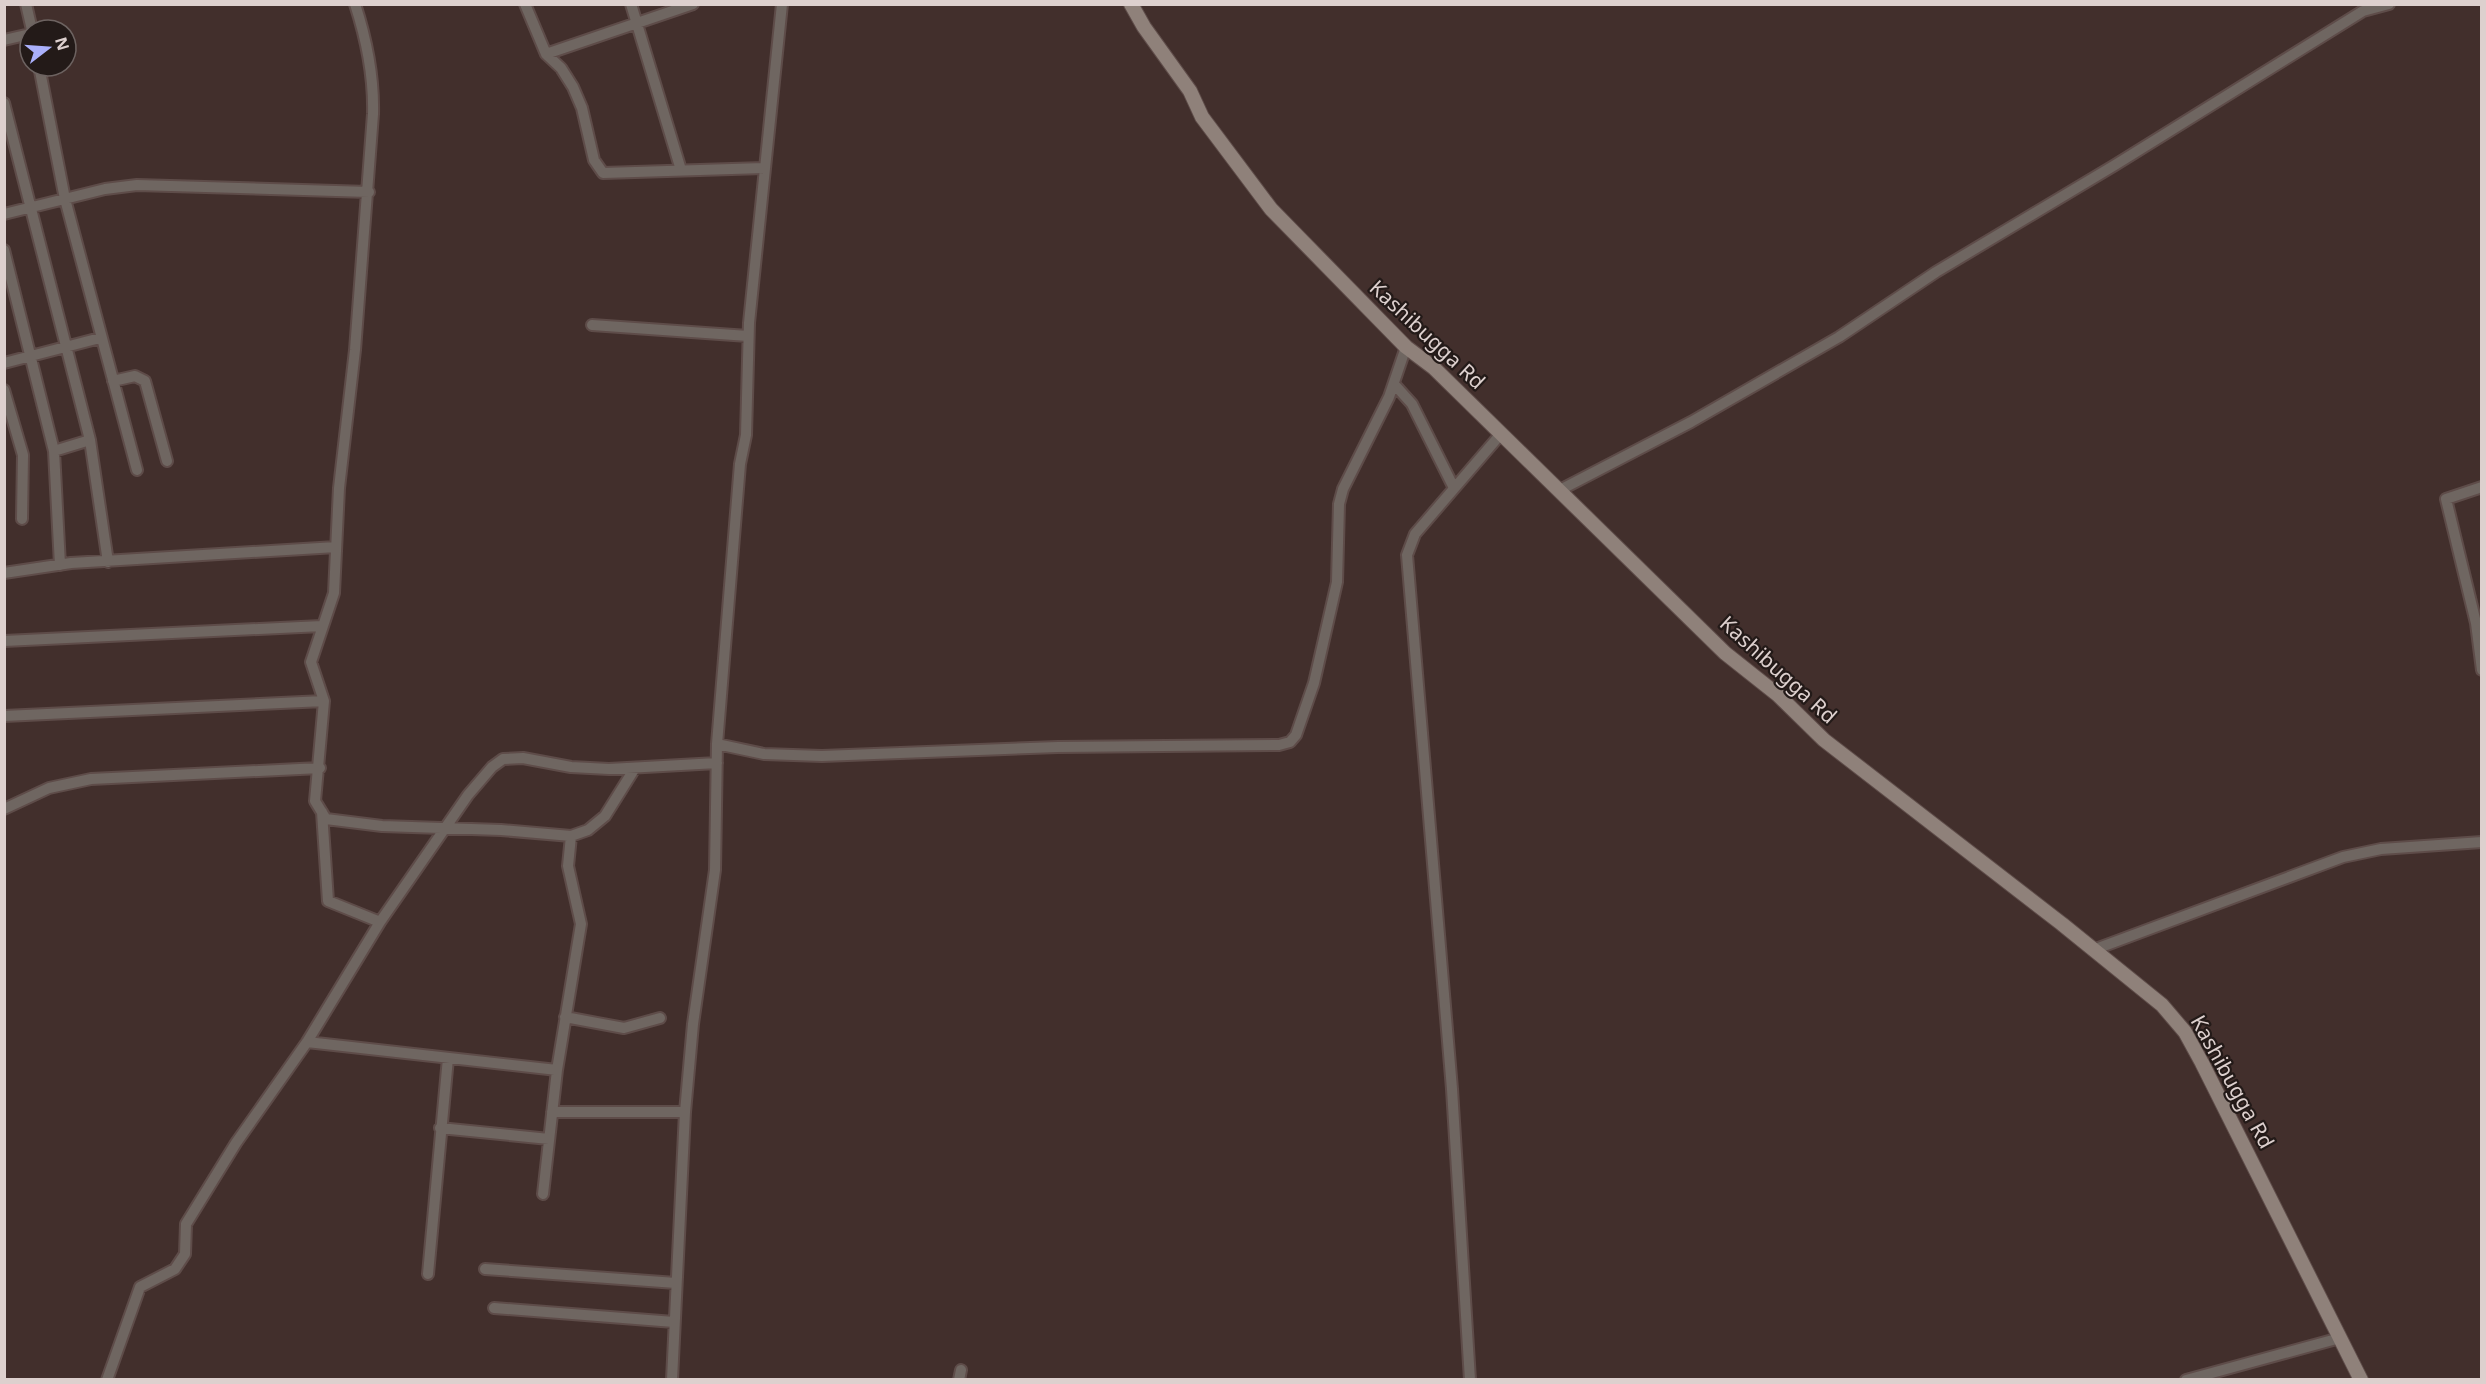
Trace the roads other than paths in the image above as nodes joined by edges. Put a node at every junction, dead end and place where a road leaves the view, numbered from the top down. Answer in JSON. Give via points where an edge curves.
{"nodes":[{"id":1,"x":356,"y":4,"type":"edge"},
{"id":2,"x":525,"y":4,"type":"edge"},
{"id":3,"x":631,"y":4,"type":"edge"},
{"id":4,"x":693,"y":4,"type":"edge"},
{"id":5,"x":782,"y":4,"type":"edge"},
{"id":6,"x":1131,"y":4,"type":"edge"},
{"id":7,"x":2389,"y":4,"type":"edge"},
{"id":8,"x":637,"y":23,"type":"junction"},
{"id":9,"x":546,"y":54,"type":"junction"},
{"id":10,"x":41,"y":78,"type":"edge"},
{"id":11,"x":4,"y":103,"type":"edge"},
{"id":12,"x":764,"y":168,"type":"junction"},
{"id":13,"x":681,"y":170,"type":"junction"},
{"id":14,"x":369,"y":192,"type":"junction"},
{"id":15,"x":65,"y":199,"type":"junction"},
{"id":16,"x":30,"y":208,"type":"junction"},
{"id":17,"x":4,"y":214,"type":"edge"},
{"id":18,"x":4,"y":250,"type":"edge"},
{"id":19,"x":592,"y":325,"type":"dead end"},
{"id":20,"x":748,"y":336,"type":"junction"},
{"id":21,"x":100,"y":338,"type":"junction"},
{"id":22,"x":66,"y":347,"type":"junction"},
{"id":23,"x":1406,"y":347,"type":"junction"},
{"id":24,"x":31,"y":357,"type":"junction"},
{"id":25,"x":4,"y":363,"type":"edge"},
{"id":26,"x":113,"y":381,"type":"junction"},
{"id":27,"x":1394,"y":384,"type":"junction"},
{"id":28,"x":4,"y":390,"type":"edge"},
{"id":29,"x":1500,"y":435,"type":"junction"},
{"id":30,"x":90,"y":440,"type":"junction"},
{"id":31,"x":54,"y":451,"type":"junction"},
{"id":32,"x":168,"y":461,"type":"dead end"},
{"id":33,"x":137,"y":470,"type":"dead end"},
{"id":34,"x":2481,"y":487,"type":"edge"},
{"id":35,"x":1454,"y":488,"type":"junction"},
{"id":36,"x":1560,"y":490,"type":"junction"},
{"id":37,"x":22,"y":519,"type":"dead end"},
{"id":38,"x":336,"y":547,"type":"junction"},
{"id":39,"x":108,"y":562,"type":"junction"},
{"id":40,"x":60,"y":565,"type":"junction"},
{"id":41,"x":4,"y":573,"type":"edge"},
{"id":42,"x":322,"y":626,"type":"junction"},
{"id":43,"x":4,"y":641,"type":"edge"},
{"id":44,"x":2481,"y":670,"type":"edge"},
{"id":45,"x":324,"y":701,"type":"junction"},
{"id":46,"x":4,"y":716,"type":"edge"},
{"id":47,"x":717,"y":744,"type":"junction"},
{"id":48,"x":717,"y":763,"type":"junction"},
{"id":49,"x":320,"y":768,"type":"junction"},
{"id":50,"x":635,"y":768,"type":"junction"},
{"id":51,"x":4,"y":808,"type":"edge"},
{"id":52,"x":321,"y":809,"type":"junction"},
{"id":53,"x":446,"y":827,"type":"junction"},
{"id":54,"x":572,"y":836,"type":"junction"},
{"id":55,"x":2481,"y":842,"type":"edge"},
{"id":56,"x":380,"y":922,"type":"junction"},
{"id":57,"x":2093,"y":950,"type":"junction"},
{"id":58,"x":566,"y":1017,"type":"junction"},
{"id":59,"x":660,"y":1018,"type":"dead end"},
{"id":60,"x":307,"y":1042,"type":"junction"},
{"id":61,"x":447,"y":1058,"type":"junction"},
{"id":62,"x":557,"y":1070,"type":"junction"},
{"id":63,"x":685,"y":1112,"type":"junction"},
{"id":64,"x":552,"y":1113,"type":"junction"},
{"id":65,"x":440,"y":1128,"type":"junction"},
{"id":66,"x":549,"y":1139,"type":"junction"},
{"id":67,"x":543,"y":1194,"type":"dead end"},
{"id":68,"x":486,"y":1269,"type":"dead end"},
{"id":69,"x":428,"y":1274,"type":"dead end"},
{"id":70,"x":676,"y":1282,"type":"junction"},
{"id":71,"x":494,"y":1308,"type":"dead end"},
{"id":72,"x":674,"y":1322,"type":"junction"},
{"id":73,"x":2340,"y":1338,"type":"junction"},
{"id":74,"x":107,"y":1380,"type":"edge"},
{"id":75,"x":672,"y":1380,"type":"edge"},
{"id":76,"x":1470,"y":1380,"type":"edge"},
{"id":77,"x":2186,"y":1380,"type":"edge"},
{"id":78,"x":2361,"y":1380,"type":"edge"}],
"edges":[{"from":1,"to":14,"type":"street","via":[[374,83]]},
{"from":2,"to":9,"type":"street"},
{"from":3,"to":8,"type":"street"},
{"from":4,"to":8,"type":"street"},
{"from":5,"to":12,"type":"street"},
{"from":6,"to":23,"type":"main road","name":"Kashibugga Rd","via":[[1190,91],[1202,117],[1271,209]]},
{"from":7,"to":36,"type":"street","via":[[2363,11],[1936,272],[1839,337],[1691,422]]},
{"from":8,"to":9,"type":"street"},
{"from":8,"to":13,"type":"street"},
{"from":9,"to":13,"type":"street","via":[[573,87],[597,168],[612,174]]},
{"from":10,"to":15,"type":"street"},
{"from":11,"to":16,"type":"street"},
{"from":12,"to":13,"type":"street"},
{"from":12,"to":20,"type":"street"},
{"from":14,"to":15,"type":"street","via":[[137,185]]},
{"from":14,"to":38,"type":"street"},
{"from":15,"to":16,"type":"street"},
{"from":15,"to":21,"type":"street"},
{"from":16,"to":17,"type":"street"},
{"from":16,"to":22,"type":"street"},
{"from":18,"to":24,"type":"street"},
{"from":19,"to":20,"type":"street"},
{"from":20,"to":47,"type":"street","via":[[746,435],[740,464]]},
{"from":21,"to":22,"type":"street"},
{"from":21,"to":26,"type":"street"},
{"from":22,"to":24,"type":"street"},
{"from":22,"to":30,"type":"street"},
{"from":23,"to":27,"type":"street"},
{"from":23,"to":29,"type":"main road","name":"Kashibugga Rd","via":[[1434,368]]},
{"from":24,"to":25,"type":"street"},
{"from":24,"to":31,"type":"street"},
{"from":26,"to":32,"type":"street","via":[[135,376],[145,381]]},
{"from":26,"to":33,"type":"street"},
{"from":27,"to":35,"type":"street","via":[[1412,404]]},
{"from":27,"to":47,"type":"street","via":[[1343,489],[1337,582],[1314,684],[1290,742],[822,756],[765,754]]},
{"from":28,"to":37,"type":"street","via":[[23,455]]},
{"from":29,"to":35,"type":"street"},
{"from":29,"to":36,"type":"main road","name":"Kashibugga Rd"},
{"from":30,"to":31,"type":"street"},
{"from":30,"to":39,"type":"street"},
{"from":31,"to":40,"type":"street"},
{"from":34,"to":44,"type":"street","via":[[2446,499],[2476,623]]},
{"from":35,"to":76,"type":"street","via":[[1415,534],[1407,555],[1407,569],[1450,1055]]},
{"from":36,"to":57,"type":"main road","name":"Kashibugga Rd","via":[[1725,653],[1778,695],[1824,740]]},
{"from":38,"to":39,"type":"street"},
{"from":38,"to":42,"type":"street","via":[[334,592]]},
{"from":39,"to":40,"type":"street"},
{"from":40,"to":41,"type":"street"},
{"from":42,"to":43,"type":"street"},
{"from":42,"to":45,"type":"street","via":[[311,662]]},
{"from":45,"to":46,"type":"street"},
{"from":45,"to":49,"type":"street"},
{"from":47,"to":48,"type":"street"},
{"from":48,"to":50,"type":"street"},
{"from":48,"to":63,"type":"street","via":[[715,870]]},
{"from":49,"to":51,"type":"street","via":[[90,779],[49,788]]},
{"from":49,"to":52,"type":"street","via":[[315,801]]},
{"from":50,"to":53,"type":"street","via":[[572,767],[523,758],[503,759],[492,767]]},
{"from":50,"to":54,"type":"street","via":[[605,816],[588,830]]},
{"from":52,"to":53,"type":"street","via":[[326,819],[382,826]]},
{"from":52,"to":56,"type":"street","via":[[328,901]]},
{"from":53,"to":54,"type":"street"},
{"from":53,"to":56,"type":"street"},
{"from":54,"to":58,"type":"street","via":[[568,866],[581,924]]},
{"from":55,"to":57,"type":"street","via":[[2381,849],[2343,857]]},
{"from":56,"to":60,"type":"street"},
{"from":57,"to":73,"type":"main road","name":"Kashibugga Rd","via":[[2162,1005],[2185,1032]]},
{"from":58,"to":59,"type":"street","via":[[624,1028]]},
{"from":58,"to":62,"type":"street"},
{"from":60,"to":61,"type":"street"},
{"from":60,"to":74,"type":"street","via":[[259,1108],[186,1224],[185,1254],[175,1269],[140,1287]]},
{"from":61,"to":62,"type":"street"},
{"from":61,"to":65,"type":"street"},
{"from":62,"to":64,"type":"street"},
{"from":63,"to":64,"type":"street"},
{"from":63,"to":70,"type":"street"},
{"from":64,"to":66,"type":"street"},
{"from":65,"to":66,"type":"street"},
{"from":65,"to":69,"type":"street"},
{"from":66,"to":67,"type":"street"},
{"from":68,"to":70,"type":"street"},
{"from":70,"to":72,"type":"street"},
{"from":71,"to":72,"type":"street"},
{"from":72,"to":75,"type":"street"},
{"from":73,"to":77,"type":"street"},
{"from":73,"to":78,"type":"main road","name":"Kashibugga Rd"}]}
